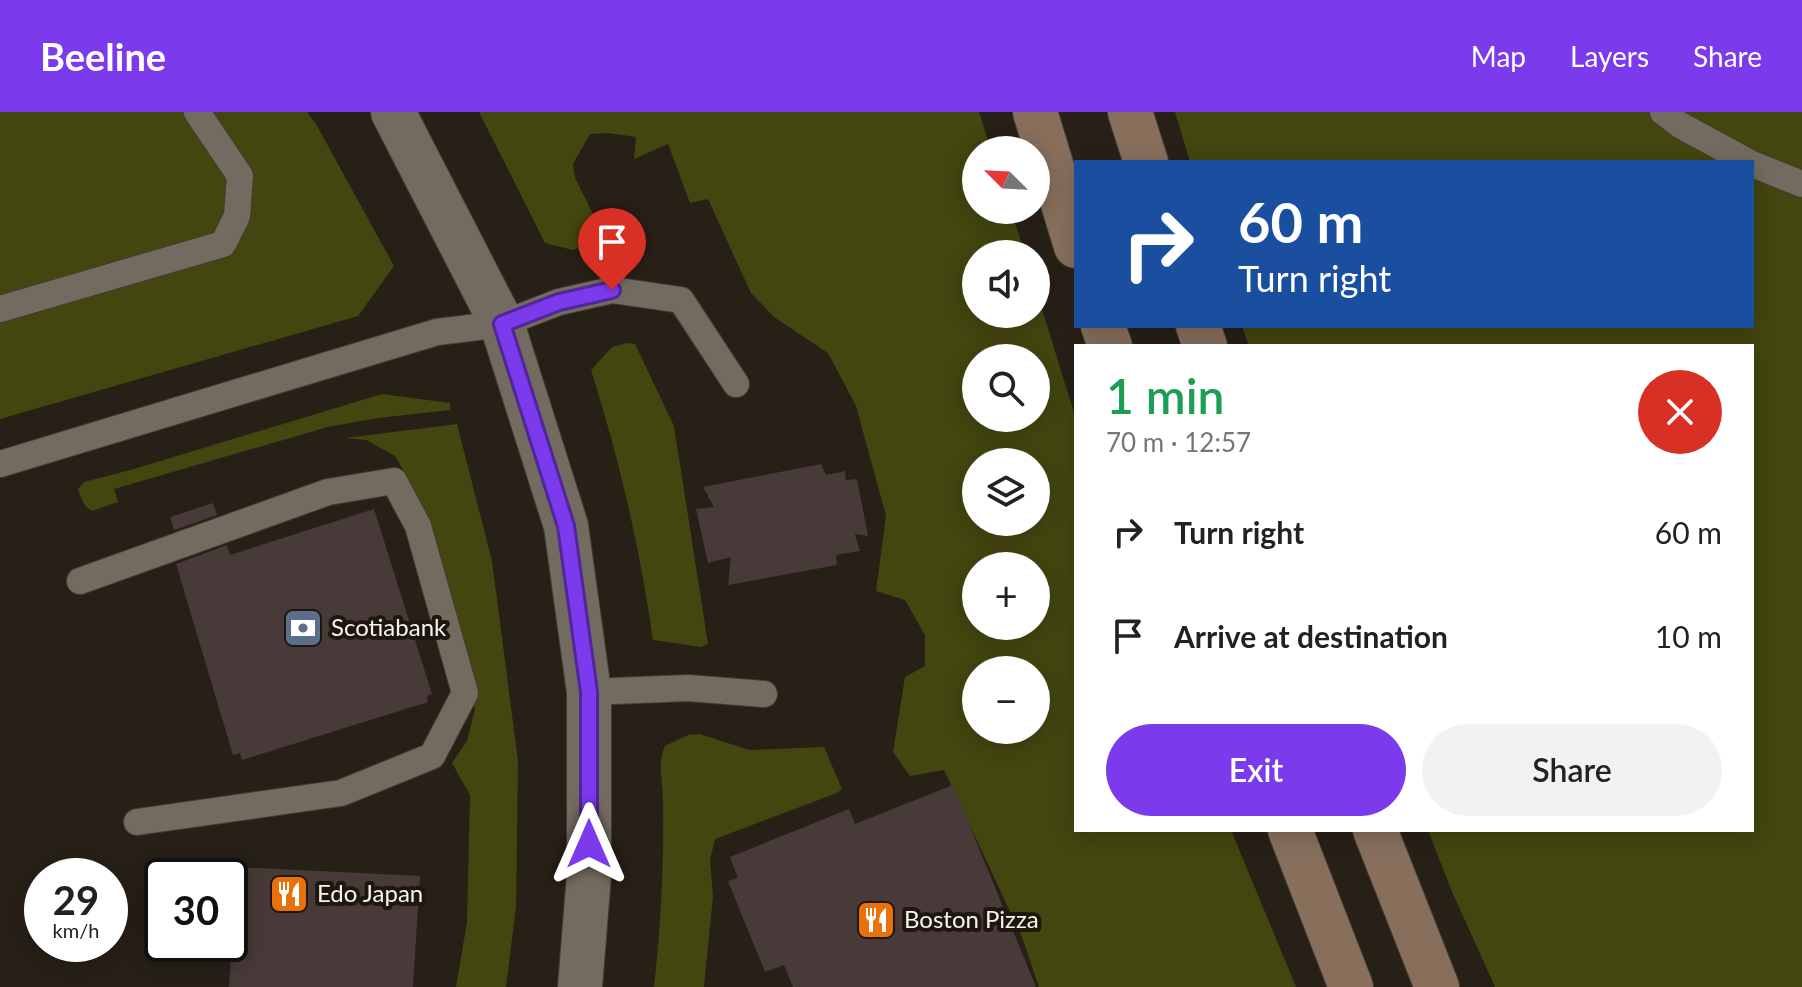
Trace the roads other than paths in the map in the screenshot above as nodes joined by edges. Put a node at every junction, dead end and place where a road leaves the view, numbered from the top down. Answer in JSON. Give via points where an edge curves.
{"nodes":[{"id":1,"x":197,"y":112,"type":"edge"},
{"id":2,"x":393,"y":112,"type":"edge"},
{"id":3,"x":1035,"y":112,"type":"edge"},
{"id":4,"x":1130,"y":112,"type":"edge"},
{"id":5,"x":1663,"y":112,"type":"edge"},
{"id":6,"x":1145,"y":160,"type":"edge"},
{"id":7,"x":1744,"y":160,"type":"edge"},
{"id":8,"x":1754,"y":165,"type":"edge"},
{"id":9,"x":1802,"y":184,"type":"edge"},
{"id":10,"x":1074,"y":239,"type":"edge"},
{"id":11,"x":0,"y":309,"type":"edge"},
{"id":12,"x":502,"y":324,"type":"junction"},
{"id":13,"x":736,"y":384,"type":"dead end"},
{"id":14,"x":0,"y":464,"type":"edge"},
{"id":15,"x":80,"y":581,"type":"dead end"},
{"id":16,"x":589,"y":692,"type":"junction"},
{"id":17,"x":764,"y":694,"type":"dead end"},
{"id":18,"x":137,"y":822,"type":"dead end"},
{"id":19,"x":1291,"y":832,"type":"edge"},
{"id":20,"x":1376,"y":832,"type":"edge"},
{"id":21,"x":580,"y":987,"type":"edge"},
{"id":22,"x":1351,"y":987,"type":"edge"},
{"id":23,"x":1437,"y":987,"type":"edge"}],
"edges":[{"from":1,"to":11,"type":"lane","via":[[240,176],[237,216],[223,244]]},
{"from":2,"to":12,"type":"street"},
{"from":3,"to":10,"type":"main road"},
{"from":4,"to":6,"type":"main road"},
{"from":5,"to":7,"type":"lane"},
{"from":8,"to":9,"type":"lane"},
{"from":12,"to":13,"type":"lane","via":[[559,302],[612,290],[681,300]]},
{"from":12,"to":14,"type":"lane","via":[[437,332]]},
{"from":12,"to":16,"type":"street","via":[[566,526]]},
{"from":15,"to":18,"type":"lane","via":[[328,492],[394,481],[418,526],[465,693],[432,756],[341,793]]},
{"from":16,"to":17,"type":"lane","via":[[688,688]]},
{"from":16,"to":21,"type":"street","via":[[589,875]]},
{"from":19,"to":22,"type":"main road"},
{"from":20,"to":23,"type":"main road"}]}
